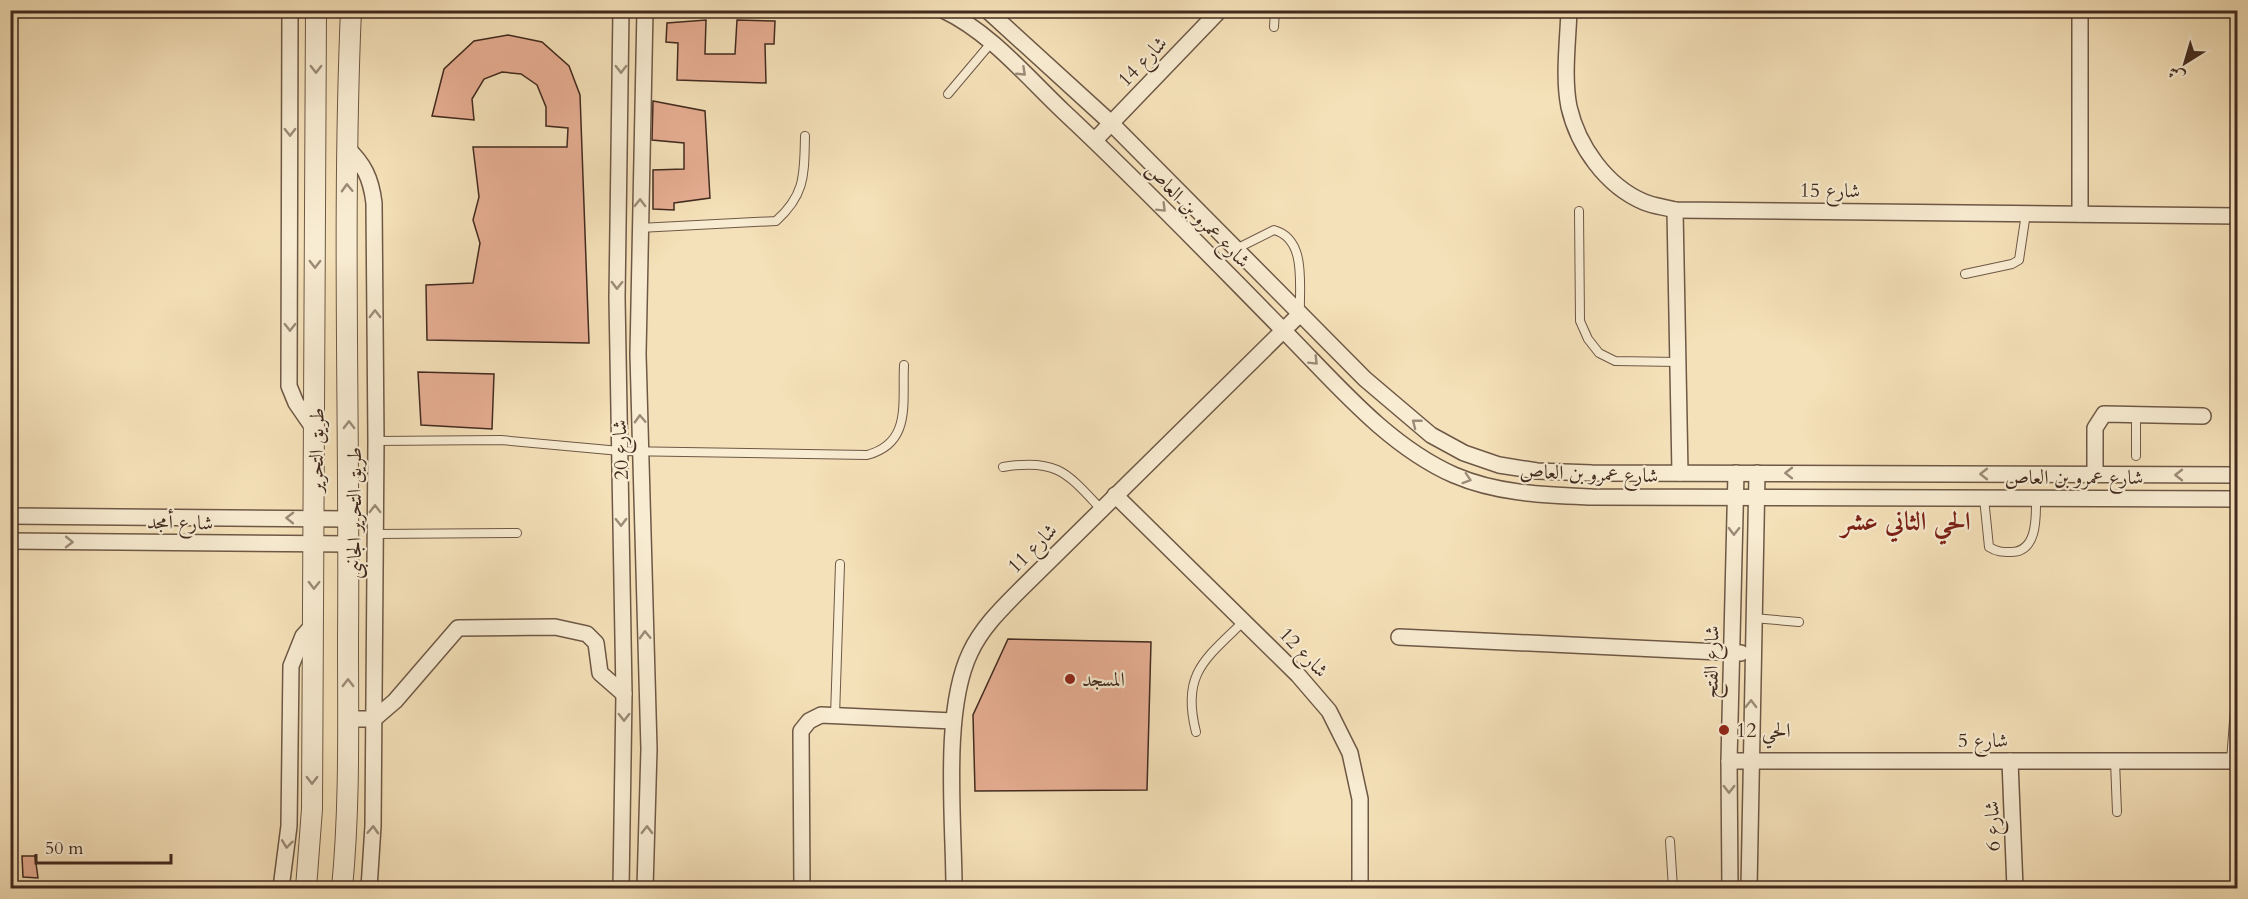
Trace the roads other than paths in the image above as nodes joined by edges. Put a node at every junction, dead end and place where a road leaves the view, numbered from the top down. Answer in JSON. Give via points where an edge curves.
{"nodes":[{"id":1,"x":290,"y":10,"type":"edge"},
{"id":2,"x":316,"y":10,"type":"edge"},
{"id":3,"x":351,"y":10,"type":"edge"},
{"id":4,"x":621,"y":10,"type":"edge"},
{"id":5,"x":645,"y":10,"type":"edge"},
{"id":6,"x":943,"y":10,"type":"edge"},
{"id":7,"x":987,"y":10,"type":"edge"},
{"id":8,"x":1220,"y":10,"type":"edge"},
{"id":9,"x":1275,"y":10,"type":"edge"},
{"id":10,"x":1569,"y":10,"type":"edge"},
{"id":11,"x":2080,"y":10,"type":"edge"},
{"id":12,"x":1274,"y":27,"type":"dead end"},
{"id":13,"x":991,"y":42,"type":"junction"},
{"id":14,"x":948,"y":94,"type":"dead end"},
{"id":15,"x":1111,"y":123,"type":"junction"},
{"id":16,"x":805,"y":136,"type":"dead end"},
{"id":17,"x":1095,"y":141,"type":"junction"},
{"id":18,"x":346,"y":147,"type":"junction"},
{"id":19,"x":1675,"y":210,"type":"junction"},
{"id":20,"x":1579,"y":211,"type":"dead end"},
{"id":21,"x":2026,"y":213,"type":"junction"},
{"id":22,"x":2080,"y":214,"type":"junction"},
{"id":23,"x":2237,"y":216,"type":"edge"},
{"id":24,"x":639,"y":228,"type":"junction"},
{"id":25,"x":1236,"y":249,"type":"junction"},
{"id":26,"x":1965,"y":274,"type":"dead end"},
{"id":27,"x":1300,"y":314,"type":"junction"},
{"id":28,"x":2236,"y":317,"type":"dead end"},
{"id":29,"x":1283,"y":330,"type":"junction"},
{"id":30,"x":1678,"y":362,"type":"junction"},
{"id":31,"x":903,"y":365,"type":"dead end"},
{"id":32,"x":2136,"y":414,"type":"junction"},
{"id":33,"x":2203,"y":416,"type":"dead end"},
{"id":34,"x":316,"y":433,"type":"junction"},
{"id":35,"x":376,"y":441,"type":"junction"},
{"id":36,"x":620,"y":451,"type":"junction"},
{"id":37,"x":642,"y":451,"type":"junction"},
{"id":38,"x":2136,"y":456,"type":"dead end"},
{"id":39,"x":1003,"y":467,"type":"dead end"},
{"id":40,"x":1680,"y":473,"type":"junction"},
{"id":41,"x":1736,"y":473,"type":"junction"},
{"id":42,"x":1757,"y":473,"type":"junction"},
{"id":43,"x":2095,"y":474,"type":"junction"},
{"id":44,"x":2238,"y":475,"type":"edge"},
{"id":45,"x":1115,"y":495,"type":"junction"},
{"id":46,"x":1735,"y":496,"type":"junction"},
{"id":47,"x":1756,"y":497,"type":"junction"},
{"id":48,"x":1984,"y":498,"type":"junction"},
{"id":49,"x":2036,"y":498,"type":"junction"},
{"id":50,"x":2238,"y":499,"type":"edge"},
{"id":51,"x":1101,"y":509,"type":"junction"},
{"id":52,"x":10,"y":516,"type":"edge"},
{"id":53,"x":315,"y":519,"type":"junction"},
{"id":54,"x":349,"y":519,"type":"junction"},
{"id":55,"x":517,"y":532,"type":"dead end"},
{"id":56,"x":375,"y":534,"type":"junction"},
{"id":57,"x":10,"y":541,"type":"edge"},
{"id":58,"x":314,"y":544,"type":"junction"},
{"id":59,"x":349,"y":544,"type":"junction"},
{"id":60,"x":840,"y":564,"type":"dead end"},
{"id":61,"x":1753,"y":618,"type":"junction"},
{"id":62,"x":1244,"y":621,"type":"junction"},
{"id":63,"x":1799,"y":622,"type":"dead end"},
{"id":64,"x":313,"y":625,"type":"junction"},
{"id":65,"x":1399,"y":637,"type":"dead end"},
{"id":66,"x":1732,"y":653,"type":"junction"},
{"id":67,"x":1752,"y":654,"type":"junction"},
{"id":68,"x":624,"y":694,"type":"junction"},
{"id":69,"x":2236,"y":695,"type":"edge"},
{"id":70,"x":835,"y":716,"type":"junction"},
{"id":71,"x":348,"y":719,"type":"junction"},
{"id":72,"x":374,"y":719,"type":"junction"},
{"id":73,"x":953,"y":721,"type":"junction"},
{"id":74,"x":1196,"y":732,"type":"dead end"},
{"id":75,"x":1750,"y":760,"type":"junction"},
{"id":76,"x":1729,"y":761,"type":"junction"},
{"id":77,"x":2010,"y":761,"type":"junction"},
{"id":78,"x":2115,"y":761,"type":"junction"},
{"id":79,"x":2234,"y":761,"type":"edge"},
{"id":80,"x":2117,"y":812,"type":"dead end"},
{"id":81,"x":1670,"y":841,"type":"dead end"},
{"id":82,"x":281,"y":888,"type":"edge"},
{"id":83,"x":306,"y":888,"type":"edge"},
{"id":84,"x":342,"y":888,"type":"edge"},
{"id":85,"x":369,"y":888,"type":"edge"},
{"id":86,"x":621,"y":888,"type":"edge"},
{"id":87,"x":645,"y":888,"type":"edge"},
{"id":88,"x":802,"y":888,"type":"edge"},
{"id":89,"x":954,"y":888,"type":"edge"},
{"id":90,"x":1360,"y":888,"type":"edge"},
{"id":91,"x":1673,"y":888,"type":"edge"},
{"id":92,"x":1730,"y":888,"type":"edge"},
{"id":93,"x":1749,"y":888,"type":"edge"},
{"id":94,"x":2015,"y":888,"type":"edge"}],
"edges":[{"from":1,"to":34,"type":"street","one_way":true,"via":[[289,386]]},
{"from":2,"to":34,"type":"street","name":"طريق التحرير","one_way":true},
{"from":3,"to":18,"type":"street","name":"طريق التحرير"},
{"from":4,"to":36,"type":"street","name":"شارع 20","one_way":true,"via":[[617,298]]},
{"from":24,"to":5,"type":"street","name":"شارع 20","one_way":true},
{"from":6,"to":13,"type":"street","name":"شارع عمرو بن العاص"},
{"from":7,"to":15,"type":"street","name":"شارع عمرو بن العاص"},
{"from":8,"to":15,"type":"street","name":"شارع 14"},
{"from":9,"to":12,"type":"lane"},
{"from":10,"to":19,"type":"street","name":"شارع 15","via":[[1569,106],[1578,135],[1594,162],[1617,184],[1643,202]]},
{"from":11,"to":22,"type":"street"},
{"from":13,"to":14,"type":"lane"},
{"from":13,"to":17,"type":"street","name":"شارع عمرو بن العاص","one_way":true},
{"from":15,"to":17,"type":"street","name":"شارع 14"},
{"from":15,"to":25,"type":"street","name":"شارع عمرو بن العاص"},
{"from":16,"to":24,"type":"lane","via":[[802,186],[792,207],[776,220]]},
{"from":17,"to":29,"type":"street","name":"شارع عمرو بن العاص","one_way":true},
{"from":35,"to":18,"type":"street","name":"طريق التحرير الجانبى","one_way":true,"via":[[372,182],[362,162]]},
{"from":54,"to":18,"type":"street","name":"طريق التحرير","one_way":true},
{"from":19,"to":21,"type":"street","name":"شارع 15"},
{"from":19,"to":30,"type":"street"},
{"from":20,"to":30,"type":"lane","via":[[1580,321],[1588,339],[1599,353],[1615,361]]},
{"from":21,"to":22,"type":"street","name":"شارع 15"},
{"from":21,"to":26,"type":"lane","via":[[2019,260]]},
{"from":22,"to":23,"type":"street","name":"شارع 15"},
{"from":23,"to":28,"type":"lane"},
{"from":37,"to":24,"type":"street","name":"شارع 20","one_way":true},
{"from":25,"to":27,"type":"street","name":"شارع عمرو بن العاص"},
{"from":25,"to":27,"type":"lane","via":[[1274,230],[1283,232],[1296,246]]},
{"from":27,"to":29,"type":"street","name":"شارع 11"},
{"from":40,"to":27,"type":"street","name":"شارع عمرو بن العاص","one_way":true,"via":[[1537,471],[1499,465],[1464,453],[1431,435],[1400,410]]},
{"from":29,"to":45,"type":"street","name":"شارع 11"},
{"from":29,"to":46,"type":"street","name":"شارع عمرو بن العاص","one_way":true,"via":[[1384,428],[1418,455],[1454,475],[1494,488],[1534,494]]},
{"from":30,"to":40,"type":"street"},
{"from":31,"to":37,"type":"lane","via":[[901,429],[881,451],[867,455]]},
{"from":32,"to":33,"type":"street"},
{"from":32,"to":38,"type":"lane"},
{"from":32,"to":43,"type":"street","via":[[2104,414],[2098,420]]},
{"from":34,"to":53,"type":"street","name":"طريق التحرير"},
{"from":35,"to":36,"type":"lane","via":[[501,440]]},
{"from":56,"to":35,"type":"street","name":"طريق التحرير الجانبى","one_way":true},
{"from":36,"to":37,"type":"lane"},
{"from":36,"to":68,"type":"street","name":"شارع 20","one_way":true},
{"from":87,"to":37,"type":"street","name":"شارع 20","one_way":true,"via":[[649,749]]},
{"from":39,"to":51,"type":"lane","via":[[1046,466],[1066,473]]},
{"from":40,"to":41,"type":"street","name":"شارع عمرو بن العاص"},
{"from":41,"to":42,"type":"street","name":"شارع عمرو بن العاص"},
{"from":41,"to":46,"type":"street","name":"شارع الفتح"},
{"from":43,"to":42,"type":"street","name":"شارع عمرو بن العاص","one_way":true},
{"from":42,"to":47,"type":"street","name":"شارع الفتح"},
{"from":44,"to":43,"type":"street","name":"شارع عمرو بن العاص","one_way":true},
{"from":45,"to":51,"type":"street","name":"شارع 11"},
{"from":45,"to":62,"type":"street","name":"شارع 12"},
{"from":46,"to":47,"type":"street","name":"شارع عمرو بن العاص"},
{"from":46,"to":66,"type":"street","name":"شارع الفتح","one_way":true},
{"from":47,"to":48,"type":"street","name":"شارع عمرو بن العاص"},
{"from":47,"to":61,"type":"street","name":"شارع الفتح"},
{"from":48,"to":49,"type":"street","name":"شارع عمرو بن العاص"},
{"from":48,"to":49,"type":"lane","via":[[1989,547],[1996,552],[2018,552],[2030,543],[2035,529]]},
{"from":49,"to":50,"type":"street","name":"شارع عمرو بن العاص"},
{"from":51,"to":73,"type":"street","name":"شارع 11","via":[[983,631],[961,676]]},
{"from":53,"to":52,"type":"street","name":"شارع أمجد","one_way":true},
{"from":53,"to":54,"type":"street","name":"شارع أمجد"},
{"from":53,"to":58,"type":"street","name":"طريق التحرير"},
{"from":54,"to":59,"type":"street","name":"طريق التحرير"},
{"from":55,"to":56,"type":"lane"},
{"from":56,"to":72,"type":"street","name":"طريق التحرير الجانبى"},
{"from":57,"to":58,"type":"street","name":"شارع أمجد","one_way":true},
{"from":58,"to":59,"type":"street","name":"شارع أمجد"},
{"from":58,"to":64,"type":"street","name":"طريق التحرير","one_way":true},
{"from":71,"to":59,"type":"street","name":"طريق التحرير","one_way":true},
{"from":60,"to":70,"type":"lane"},
{"from":61,"to":63,"type":"lane"},
{"from":61,"to":67,"type":"street","name":"شارع الفتح"},
{"from":62,"to":74,"type":"lane","via":[[1205,660],[1193,682],[1190,708]]},
{"from":62,"to":90,"type":"street","name":"شارع 12","via":[[1329,711],[1350,753],[1360,799]]},
{"from":64,"to":82,"type":"street","one_way":true,"via":[[303,636],[291,666],[289,826]]},
{"from":64,"to":83,"type":"street","name":"طريق التحرير","one_way":true,"via":[[312,809]]},
{"from":65,"to":66,"type":"street"},
{"from":66,"to":67,"type":"street"},
{"from":66,"to":76,"type":"street","name":"شارع الفتح"},
{"from":75,"to":67,"type":"street","name":"شارع الفتح","one_way":true},
{"from":68,"to":72,"type":"street","via":[[600,673],[596,643],[587,634],[555,627],[468,627],[452,632],[406,692]]},
{"from":68,"to":86,"type":"street","name":"شارع 20","one_way":true},
{"from":69,"to":79,"type":"lane"},
{"from":70,"to":73,"type":"street"},
{"from":70,"to":88,"type":"street","via":[[815,718],[801,731]]},
{"from":71,"to":72,"type":"street"},
{"from":71,"to":84,"type":"street","name":"طريق التحرير"},
{"from":85,"to":72,"type":"street","name":"طريق التحرير الجانبى","one_way":true,"via":[[374,826]]},
{"from":73,"to":89,"type":"street","name":"شارع 11"},
{"from":75,"to":76,"type":"street","name":"شارع 5"},
{"from":75,"to":77,"type":"street","name":"شارع 5"},
{"from":75,"to":93,"type":"street","name":"شارع الفتح"},
{"from":76,"to":92,"type":"street","name":"شارع الفتح","one_way":true},
{"from":77,"to":78,"type":"street","name":"شارع 5"},
{"from":77,"to":94,"type":"street","name":"شارع 6"},
{"from":78,"to":79,"type":"street","name":"شارع 5"},
{"from":78,"to":80,"type":"lane"},
{"from":81,"to":91,"type":"lane"}]}
